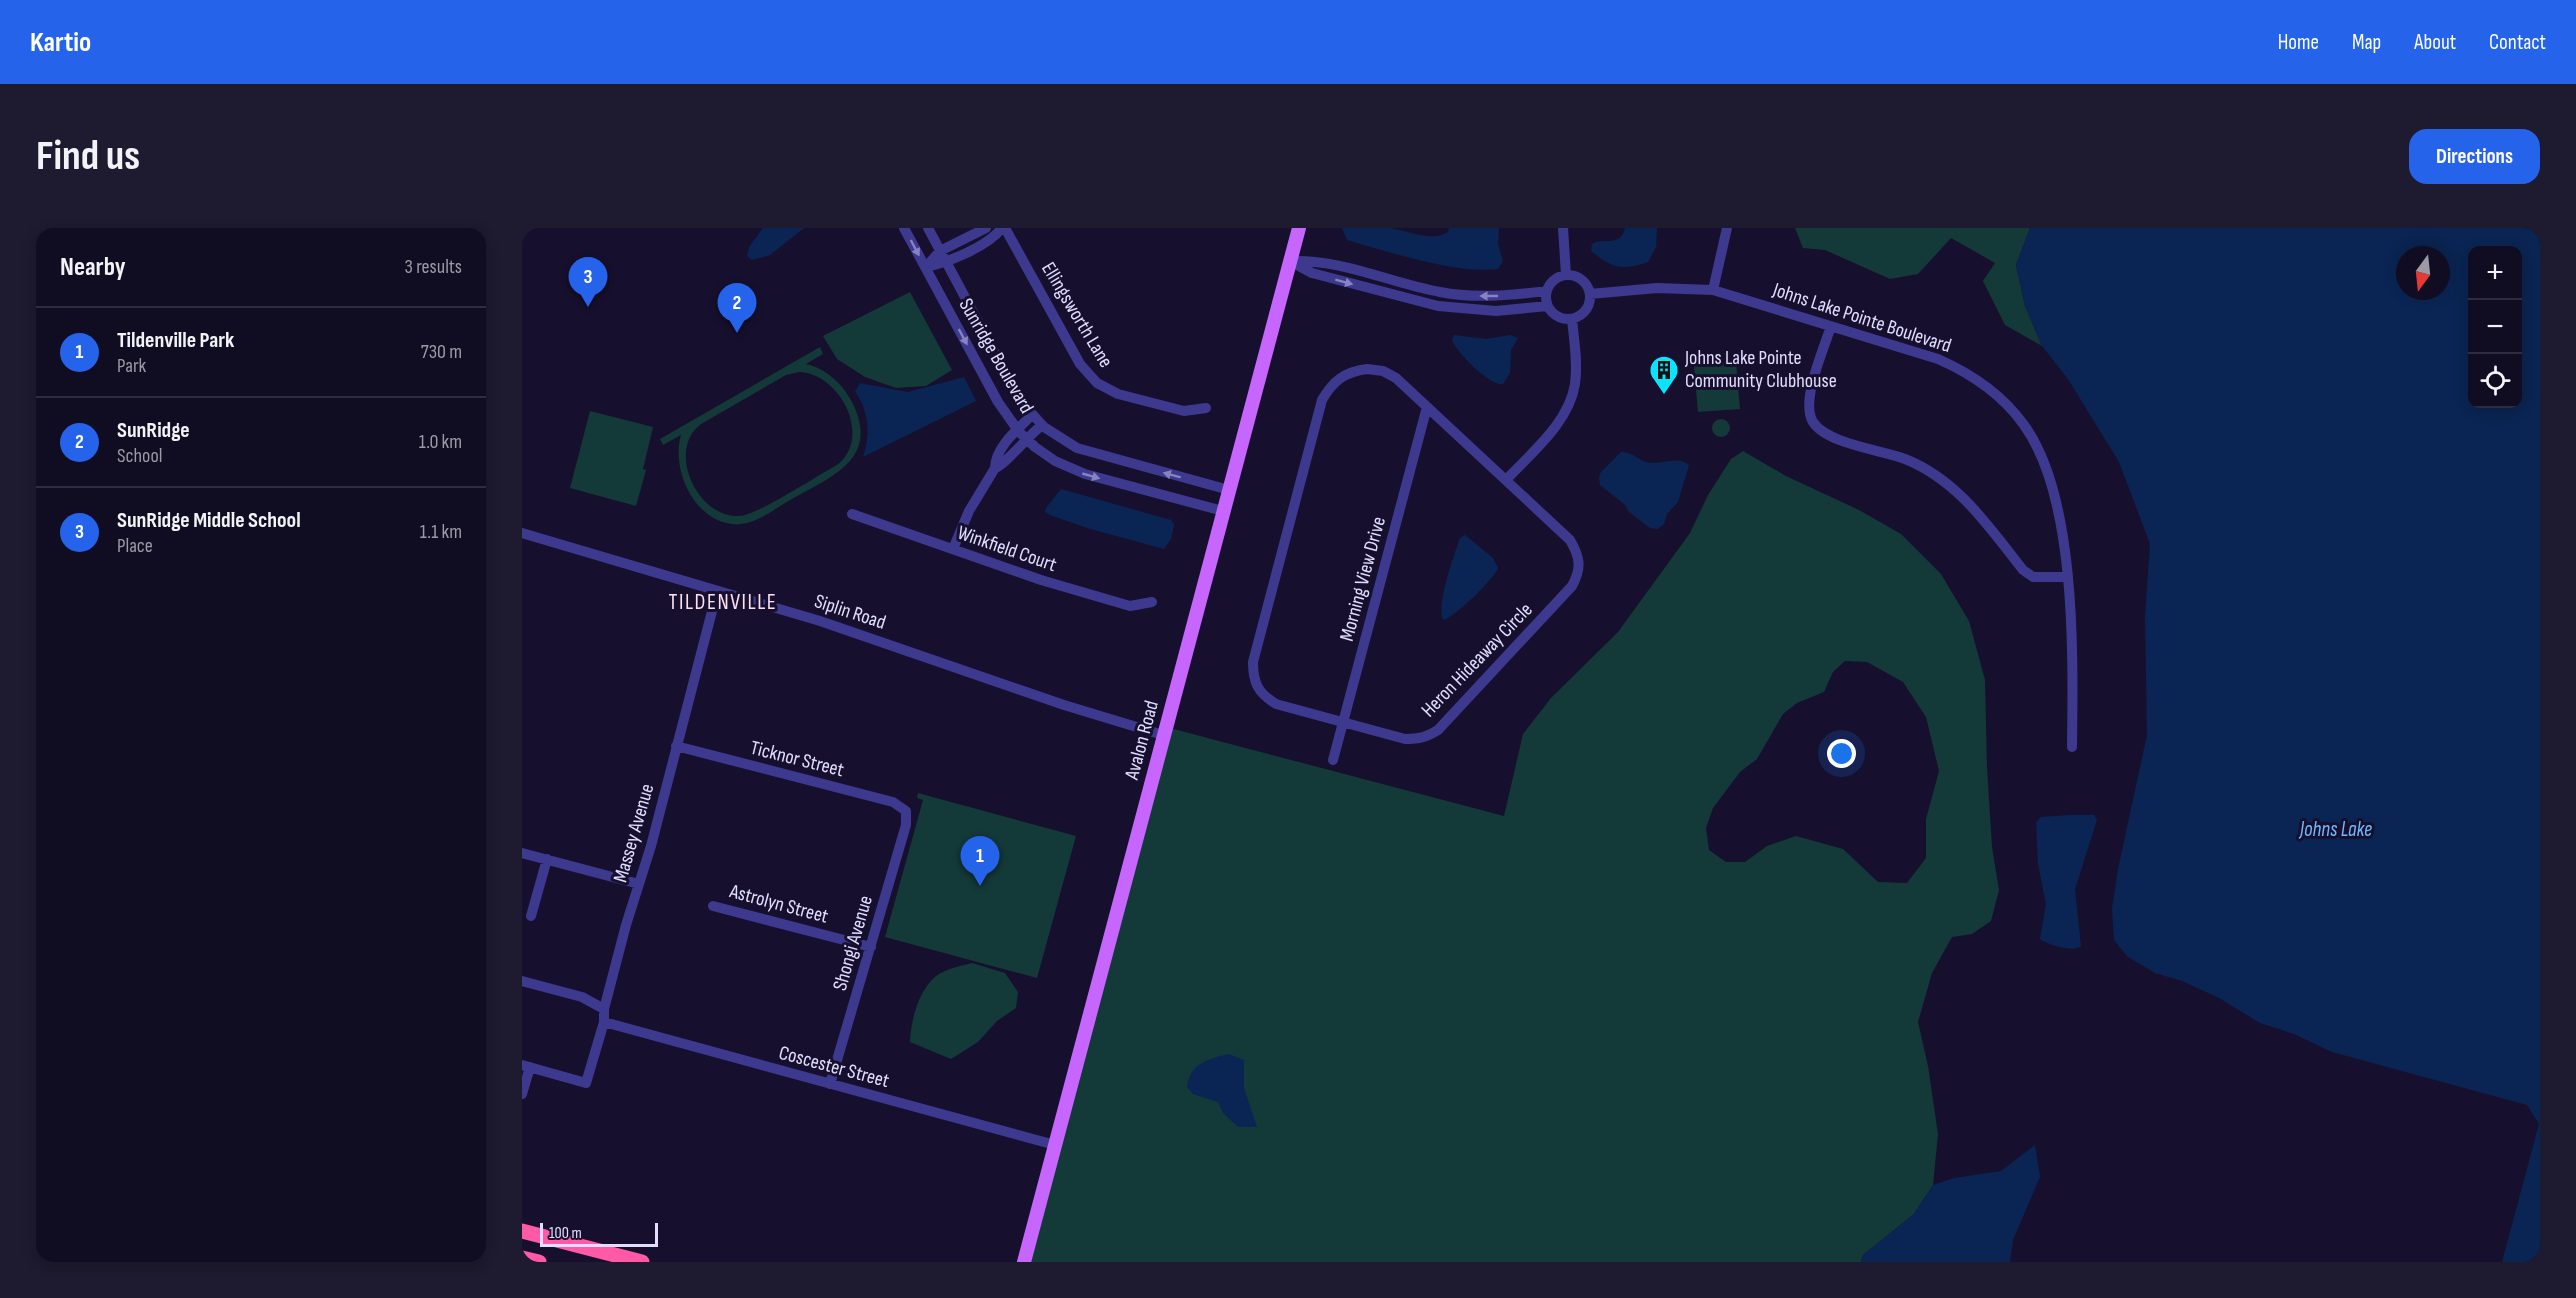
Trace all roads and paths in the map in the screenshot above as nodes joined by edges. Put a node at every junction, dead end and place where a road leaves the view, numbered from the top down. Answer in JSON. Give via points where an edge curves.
{"nodes":[{"id":1,"x":904,"y":228,"type":"edge"},
{"id":2,"x":928,"y":228,"type":"edge"},
{"id":3,"x":986,"y":228,"type":"edge"},
{"id":4,"x":1004,"y":228,"type":"edge"},
{"id":5,"x":1299,"y":228,"type":"edge"},
{"id":6,"x":1563,"y":228,"type":"edge"},
{"id":7,"x":1727,"y":228,"type":"edge"},
{"id":8,"x":969,"y":237,"type":"junction"},
{"id":9,"x":975,"y":247,"type":"junction"},
{"id":10,"x":940,"y":251,"type":"junction"},
{"id":11,"x":1290,"y":261,"type":"junction"},
{"id":12,"x":946,"y":262,"type":"junction"},
{"id":13,"x":926,"y":267,"type":"junction"},
{"id":14,"x":1566,"y":275,"type":"junction"},
{"id":15,"x":1411,"y":285,"type":"junction"},
{"id":16,"x":1713,"y":290,"type":"junction"},
{"id":17,"x":1547,"y":291,"type":"junction"},
{"id":18,"x":1590,"y":294,"type":"junction"},
{"id":19,"x":1407,"y":299,"type":"junction"},
{"id":20,"x":1548,"y":306,"type":"junction"},
{"id":21,"x":1572,"y":319,"type":"junction"},
{"id":22,"x":1831,"y":326,"type":"junction"},
{"id":23,"x":1427,"y":407,"type":"junction"},
{"id":24,"x":1206,"y":408,"type":"dead end"},
{"id":25,"x":1032,"y":415,"type":"junction"},
{"id":26,"x":1042,"y":425,"type":"junction"},
{"id":27,"x":1022,"y":434,"type":"junction"},
{"id":28,"x":1506,"y":480,"type":"junction"},
{"id":29,"x":1229,"y":490,"type":"junction"},
{"id":30,"x":1223,"y":511,"type":"junction"},
{"id":31,"x":852,"y":514,"type":"dead end"},
{"id":32,"x":522,"y":533,"type":"edge"},
{"id":33,"x":953,"y":549,"type":"junction"},
{"id":34,"x":2067,"y":577,"type":"junction"},
{"id":35,"x":717,"y":592,"type":"junction"},
{"id":36,"x":1152,"y":603,"type":"dead end"},
{"id":37,"x":1343,"y":722,"type":"junction"},
{"id":38,"x":1163,"y":735,"type":"junction"},
{"id":39,"x":676,"y":746,"type":"junction"},
{"id":40,"x":2072,"y":747,"type":"dead end"},
{"id":41,"x":1333,"y":760,"type":"dead end"},
{"id":42,"x":906,"y":811,"type":"joint"},
{"id":43,"x":522,"y":852,"type":"edge"},
{"id":44,"x":547,"y":859,"type":"junction"},
{"id":45,"x":639,"y":884,"type":"junction"},
{"id":46,"x":713,"y":906,"type":"dead end"},
{"id":47,"x":531,"y":916,"type":"dead end"},
{"id":48,"x":871,"y":947,"type":"junction"},
{"id":49,"x":522,"y":981,"type":"edge"},
{"id":50,"x":604,"y":1009,"type":"junction"},
{"id":51,"x":604,"y":1022,"type":"junction"},
{"id":52,"x":526,"y":1066,"type":"edge"},
{"id":53,"x":830,"y":1084,"type":"junction"},
{"id":54,"x":522,"y":1094,"type":"edge"},
{"id":55,"x":1054,"y":1145,"type":"junction"},
{"id":56,"x":522,"y":1231,"type":"edge"},
{"id":57,"x":522,"y":1258,"type":"edge"},
{"id":58,"x":539,"y":1262,"type":"edge"},
{"id":59,"x":642,"y":1262,"type":"edge"},
{"id":60,"x":1024,"y":1262,"type":"edge"}],
"edges":[{"from":1,"to":13,"type":"street","name":"Sunridge Boulevard","one_way":true},
{"from":2,"to":10,"type":"street","name":"Sunridge Boulevard"},
{"from":3,"to":8,"type":"street"},
{"from":4,"to":9,"type":"street"},
{"from":4,"to":24,"type":"street","name":"Ellingsworth Lane","via":[[1080,364],[1097,383],[1118,394],[1184,411]]},
{"from":5,"to":11,"type":"main road","name":"Avalon Road"},
{"from":6,"to":14,"type":"street"},
{"from":7,"to":16,"type":"street"},
{"from":8,"to":9,"type":"street"},
{"from":8,"to":10,"type":"street"},
{"from":9,"to":12,"type":"street"},
{"from":10,"to":12,"type":"street","name":"Sunridge Boulevard"},
{"from":10,"to":13,"type":"street"},
{"from":11,"to":15,"type":"street","via":[[1316,260]]},
{"from":11,"to":19,"type":"street","one_way":true,"via":[[1312,273]]},
{"from":11,"to":29,"type":"main road","name":"Avalon Road"},
{"from":12,"to":13,"type":"street"},
{"from":12,"to":25,"type":"street","name":"Sunridge Boulevard"},
{"from":13,"to":27,"type":"street","name":"Sunridge Boulevard","one_way":true,"via":[[998,402]]},
{"from":14,"to":17,"type":"street","via":[[1551,283]]},
{"from":14,"to":18,"type":"street","via":[[1580,278]]},
{"from":17,"to":15,"type":"street","one_way":true,"via":[[1490,297]]},
{"from":15,"to":19,"type":"street"},
{"from":16,"to":18,"type":"street","name":"Johns Lake Pointe Boulevard","via":[[1657,288]]},
{"from":16,"to":22,"type":"street","name":"Johns Lake Pointe Boulevard"},
{"from":17,"to":20,"type":"street"},
{"from":18,"to":21,"type":"street","via":[[1586,310]]},
{"from":19,"to":20,"type":"street","via":[[1463,310]]},
{"from":20,"to":21,"type":"street","via":[[1561,318]]},
{"from":21,"to":28,"type":"street","via":[[1576,369],[1570,401],[1552,430]]},
{"from":22,"to":34,"type":"street","name":"Johns Lake Pointe Boulevard","via":[[1938,359],[1965,371],[1995,392],[2024,424],[2043,458],[2056,502]]},
{"from":22,"to":34,"type":"street","via":[[1809,396],[1813,422],[1834,437],[1928,470],[1971,504],[2032,577]]},
{"from":23,"to":28,"type":"street","name":"Heron Hideaway Circle"},
{"from":23,"to":37,"type":"street","name":"Morning View Drive"},
{"from":23,"to":37,"type":"street","name":"Heron Hideaway Circle","via":[[1396,378],[1366,369],[1339,377],[1322,400],[1253,662],[1253,676],[1264,697],[1276,704]]},
{"from":25,"to":26,"type":"street","name":"Sunridge Boulevard"},
{"from":25,"to":27,"type":"street"},
{"from":26,"to":27,"type":"street"},
{"from":29,"to":26,"type":"street","name":"Sunridge Boulevard","one_way":true,"via":[[1088,453]]},
{"from":27,"to":30,"type":"street","name":"Sunridge Boulevard","one_way":true,"via":[[1055,461],[1085,474]]},
{"from":27,"to":33,"type":"street","via":[[1002,448]]},
{"from":28,"to":37,"type":"street","name":"Heron Hideaway Circle","via":[[1570,540],[1580,565],[1572,586],[1428,737],[1405,739]]},
{"from":29,"to":30,"type":"main road","name":"Avalon Road"},
{"from":30,"to":38,"type":"main road","name":"Avalon Road"},
{"from":31,"to":33,"type":"street","name":"Winkfield Court"},
{"from":32,"to":35,"type":"street","name":"Siplin Road"},
{"from":33,"to":36,"type":"street","name":"Winkfield Court","via":[[1130,606]]},
{"from":34,"to":40,"type":"street","name":"Johns Lake Pointe Boulevard","via":[[2073,655]]},
{"from":35,"to":38,"type":"street","name":"Siplin Road","via":[[820,621]]},
{"from":35,"to":39,"type":"street","name":"Massey Avenue"},
{"from":37,"to":41,"type":"street","name":"Morning View Drive"},
{"from":38,"to":55,"type":"main road","name":"Avalon Road"},
{"from":39,"to":42,"type":"street","name":"Ticknor Street","via":[[893,802]]},
{"from":39,"to":45,"type":"street","name":"Massey Avenue"},
{"from":42,"to":48,"type":"street","name":"Shongi Avenue","via":[[906,825]]},
{"from":43,"to":44,"type":"street"},
{"from":44,"to":45,"type":"street"},
{"from":44,"to":47,"type":"street"},
{"from":45,"to":50,"type":"street","name":"Massey Avenue"},
{"from":46,"to":48,"type":"street","name":"Astrolyn Street"},
{"from":48,"to":53,"type":"street","name":"Shongi Avenue"},
{"from":49,"to":50,"type":"street","via":[[582,997]]},
{"from":50,"to":51,"type":"street","name":"Massey Avenue"},
{"from":51,"to":52,"type":"street","name":"Massey Avenue","via":[[586,1083]]},
{"from":51,"to":53,"type":"street","name":"Coscester Street"},
{"from":52,"to":54,"type":"street"},
{"from":53,"to":55,"type":"street","name":"Coscester Street"},
{"from":55,"to":60,"type":"main road","name":"Avalon Road"},
{"from":56,"to":59,"type":"highway"},
{"from":57,"to":58,"type":"highway"}]}
